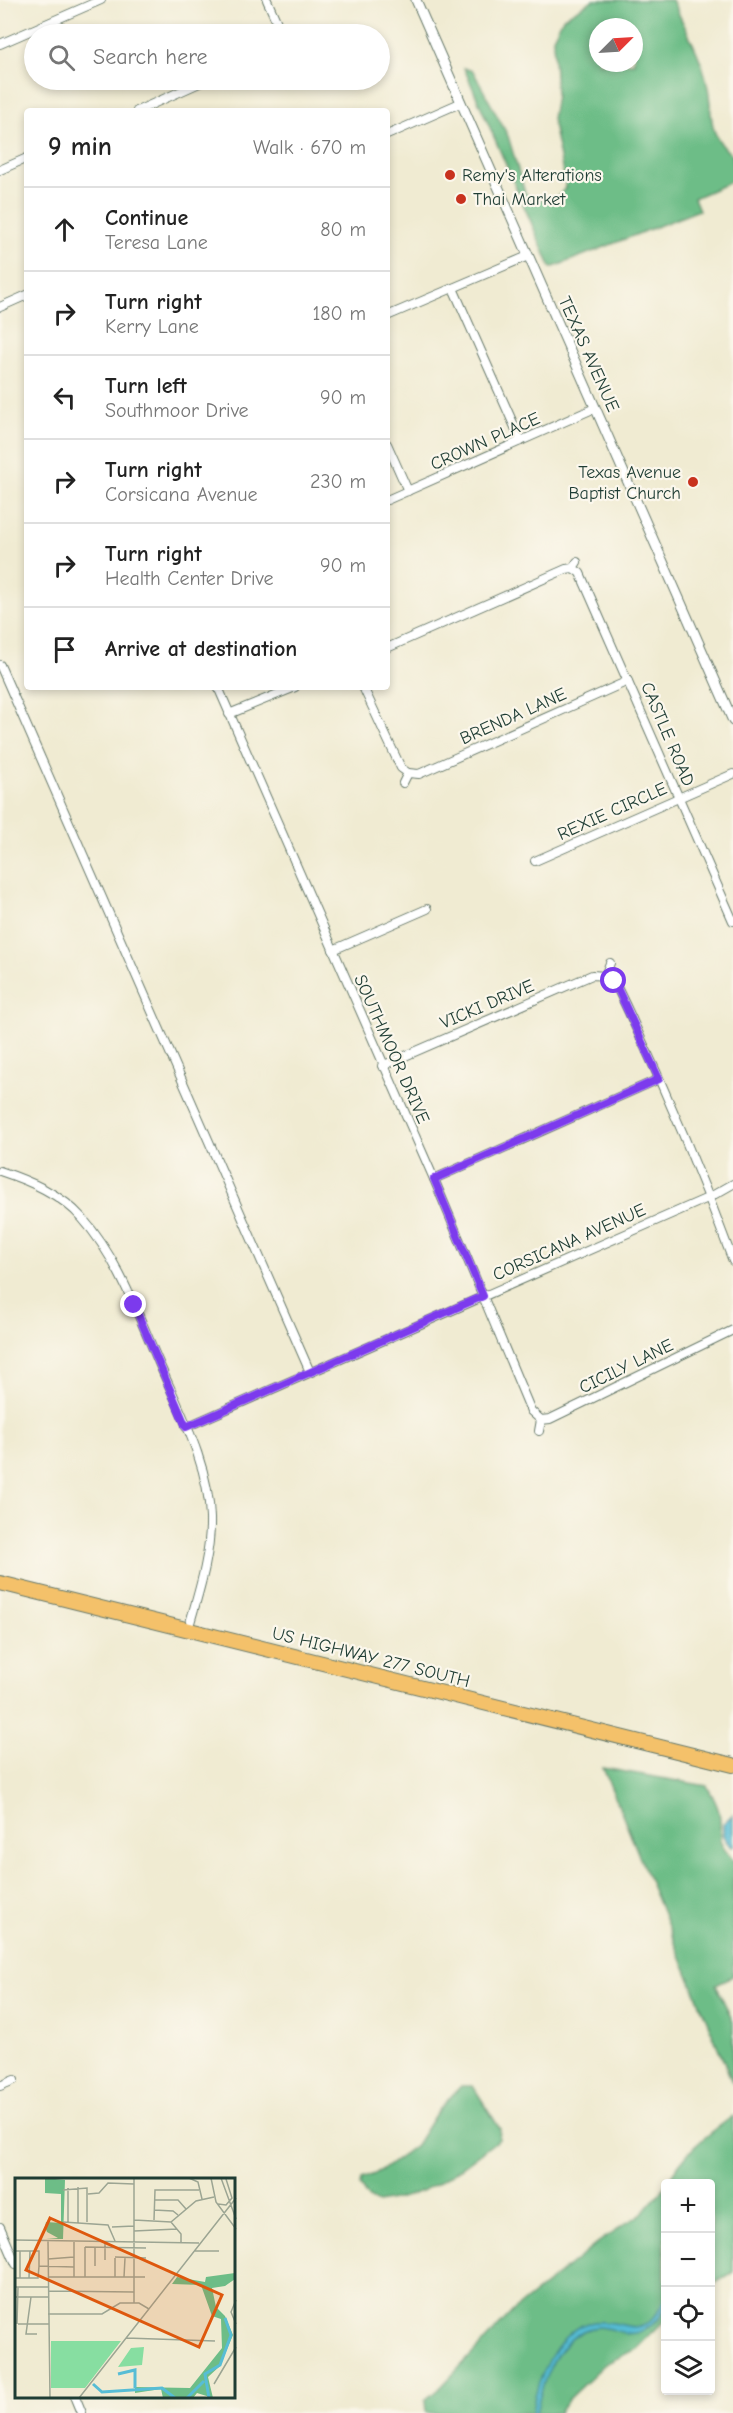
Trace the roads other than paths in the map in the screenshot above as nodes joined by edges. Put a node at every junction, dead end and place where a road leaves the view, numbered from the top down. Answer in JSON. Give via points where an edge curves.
{"nodes":[{"id":1,"x":101,"y":0,"type":"edge"},
{"id":2,"x":267,"y":0,"type":"edge"},
{"id":3,"x":416,"y":0,"type":"edge"},
{"id":4,"x":46,"y":24,"type":"edge"},
{"id":5,"x":278,"y":24,"type":"edge"},
{"id":6,"x":24,"y":34,"type":"edge"},
{"id":7,"x":0,"y":44,"type":"edge"},
{"id":8,"x":184,"y":90,"type":"edge"},
{"id":9,"x":460,"y":103,"type":"junction"},
{"id":10,"x":144,"y":108,"type":"edge"},
{"id":11,"x":390,"y":134,"type":"edge"},
{"id":12,"x":24,"y":159,"type":"edge"},
{"id":13,"x":0,"y":170,"type":"edge"},
{"id":14,"x":528,"y":256,"type":"junction"},
{"id":15,"x":453,"y":288,"type":"junction"},
{"id":16,"x":24,"y":296,"type":"edge"},
{"id":17,"x":0,"y":307,"type":"edge"},
{"id":18,"x":390,"y":315,"type":"edge"},
{"id":19,"x":595,"y":408,"type":"junction"},
{"id":20,"x":521,"y":441,"type":"junction"},
{"id":21,"x":390,"y":451,"type":"edge"},
{"id":22,"x":408,"y":491,"type":"junction"},
{"id":23,"x":390,"y":500,"type":"edge"},
{"id":24,"x":390,"y":647,"type":"edge"},
{"id":25,"x":0,"y":665,"type":"edge"},
{"id":26,"x":628,"y":681,"type":"junction"},
{"id":27,"x":219,"y":690,"type":"edge"},
{"id":28,"x":288,"y":690,"type":"edge"},
{"id":29,"x":364,"y":690,"type":"edge"},
{"id":30,"x":229,"y":714,"type":"junction"},
{"id":31,"x":733,"y":722,"type":"edge"},
{"id":32,"x":408,"y":773,"type":"junction"},
{"id":33,"x":733,"y":774,"type":"edge"},
{"id":34,"x":404,"y":783,"type":"dead end"},
{"id":35,"x":679,"y":798,"type":"junction"},
{"id":36,"x":535,"y":861,"type":"dead end"},
{"id":37,"x":427,"y":909,"type":"dead end"},
{"id":38,"x":733,"y":921,"type":"edge"},
{"id":39,"x":333,"y":950,"type":"junction"},
{"id":40,"x":610,"y":963,"type":"dead end"},
{"id":41,"x":605,"y":976,"type":"junction"},
{"id":42,"x":382,"y":1066,"type":"junction"},
{"id":43,"x":659,"y":1079,"type":"junction"},
{"id":44,"x":0,"y":1171,"type":"edge"},
{"id":45,"x":434,"y":1179,"type":"junction"},
{"id":46,"x":733,"y":1184,"type":"edge"},
{"id":47,"x":710,"y":1197,"type":"junction"},
{"id":48,"x":733,"y":1261,"type":"edge"},
{"id":49,"x":483,"y":1296,"type":"junction"},
{"id":50,"x":733,"y":1330,"type":"edge"},
{"id":51,"x":310,"y":1372,"type":"junction"},
{"id":52,"x":541,"y":1420,"type":"junction"},
{"id":53,"x":186,"y":1427,"type":"junction"},
{"id":54,"x":539,"y":1431,"type":"dead end"},
{"id":55,"x":0,"y":1583,"type":"edge"},
{"id":56,"x":188,"y":1630,"type":"junction"},
{"id":57,"x":733,"y":1765,"type":"edge"},
{"id":58,"x":14,"y":2080,"type":"dead end"},
{"id":59,"x":0,"y":2086,"type":"edge"},
{"id":60,"x":0,"y":2227,"type":"edge"},
{"id":61,"x":15,"y":2262,"type":"edge"},
{"id":62,"x":75,"y":2398,"type":"edge"},
{"id":63,"x":82,"y":2413,"type":"edge"}],
"edges":[{"from":1,"to":4,"type":"street"},
{"from":2,"to":5,"type":"street"},
{"from":3,"to":9,"type":"street","name":"TEXAS AVENUE"},
{"from":6,"to":7,"type":"street"},
{"from":8,"to":10,"type":"street"},
{"from":9,"to":11,"type":"street"},
{"from":9,"to":14,"type":"street","name":"TEXAS AVENUE"},
{"from":12,"to":13,"type":"street"},
{"from":14,"to":15,"type":"street"},
{"from":14,"to":19,"type":"street","name":"TEXAS AVENUE"},
{"from":15,"to":18,"type":"street"},
{"from":15,"to":20,"type":"street"},
{"from":16,"to":17,"type":"street"},
{"from":19,"to":20,"type":"street","name":"CROWN PLACE"},
{"from":19,"to":31,"type":"street","name":"TEXAS AVENUE"},
{"from":20,"to":22,"type":"street","name":"CROWN PLACE"},
{"from":21,"to":22,"type":"street"},
{"from":22,"to":23,"type":"street","name":"CROWN PLACE"},
{"from":24,"to":26,"type":"street","name":"CASTLE ROAD","via":[[575,565]]},
{"from":25,"to":51,"type":"street"},
{"from":26,"to":32,"type":"street","name":"BRENDA LANE","via":[[419,774]]},
{"from":26,"to":35,"type":"street","name":"CASTLE ROAD"},
{"from":27,"to":30,"type":"street","name":"SOUTHMOOR DRIVE"},
{"from":28,"to":30,"type":"street"},
{"from":29,"to":32,"type":"street","via":[[401,768]]},
{"from":30,"to":39,"type":"street","name":"SOUTHMOOR DRIVE"},
{"from":32,"to":34,"type":"street"},
{"from":33,"to":35,"type":"street","name":"REXIE CIRCLE"},
{"from":35,"to":36,"type":"street","name":"REXIE CIRCLE"},
{"from":35,"to":38,"type":"street","name":"CASTLE ROAD"},
{"from":37,"to":39,"type":"street"},
{"from":39,"to":42,"type":"street","name":"SOUTHMOOR DRIVE"},
{"from":40,"to":41,"type":"street"},
{"from":41,"to":42,"type":"street","name":"VICKI DRIVE","via":[[591,975]]},
{"from":41,"to":43,"type":"street","via":[[614,981]]},
{"from":42,"to":45,"type":"street","name":"SOUTHMOOR DRIVE"},
{"from":43,"to":45,"type":"street"},
{"from":43,"to":47,"type":"street"},
{"from":44,"to":53,"type":"street","via":[[60,1198],[94,1233],[134,1305]]},
{"from":45,"to":49,"type":"street","name":"SOUTHMOOR DRIVE"},
{"from":46,"to":47,"type":"street","name":"CORSICANA AVENUE"},
{"from":47,"to":48,"type":"street"},
{"from":47,"to":49,"type":"street","name":"CORSICANA AVENUE"},
{"from":49,"to":51,"type":"street","name":"CORSICANA AVENUE"},
{"from":49,"to":52,"type":"street","name":"SOUTHMOOR DRIVE","via":[[531,1411]]},
{"from":50,"to":52,"type":"street","name":"CICILY LANE"},
{"from":51,"to":53,"type":"street","name":"CORSICANA AVENUE"},
{"from":52,"to":54,"type":"street"},
{"from":53,"to":56,"type":"street","via":[[200,1460],[210,1516],[210,1541]]},
{"from":55,"to":56,"type":"highway","name":"US HIGHWAY 277 SOUTH"},
{"from":56,"to":57,"type":"highway","name":"US HIGHWAY 277 SOUTH"},
{"from":58,"to":59,"type":"street"},
{"from":60,"to":61,"type":"street"},
{"from":62,"to":63,"type":"street"}]}
